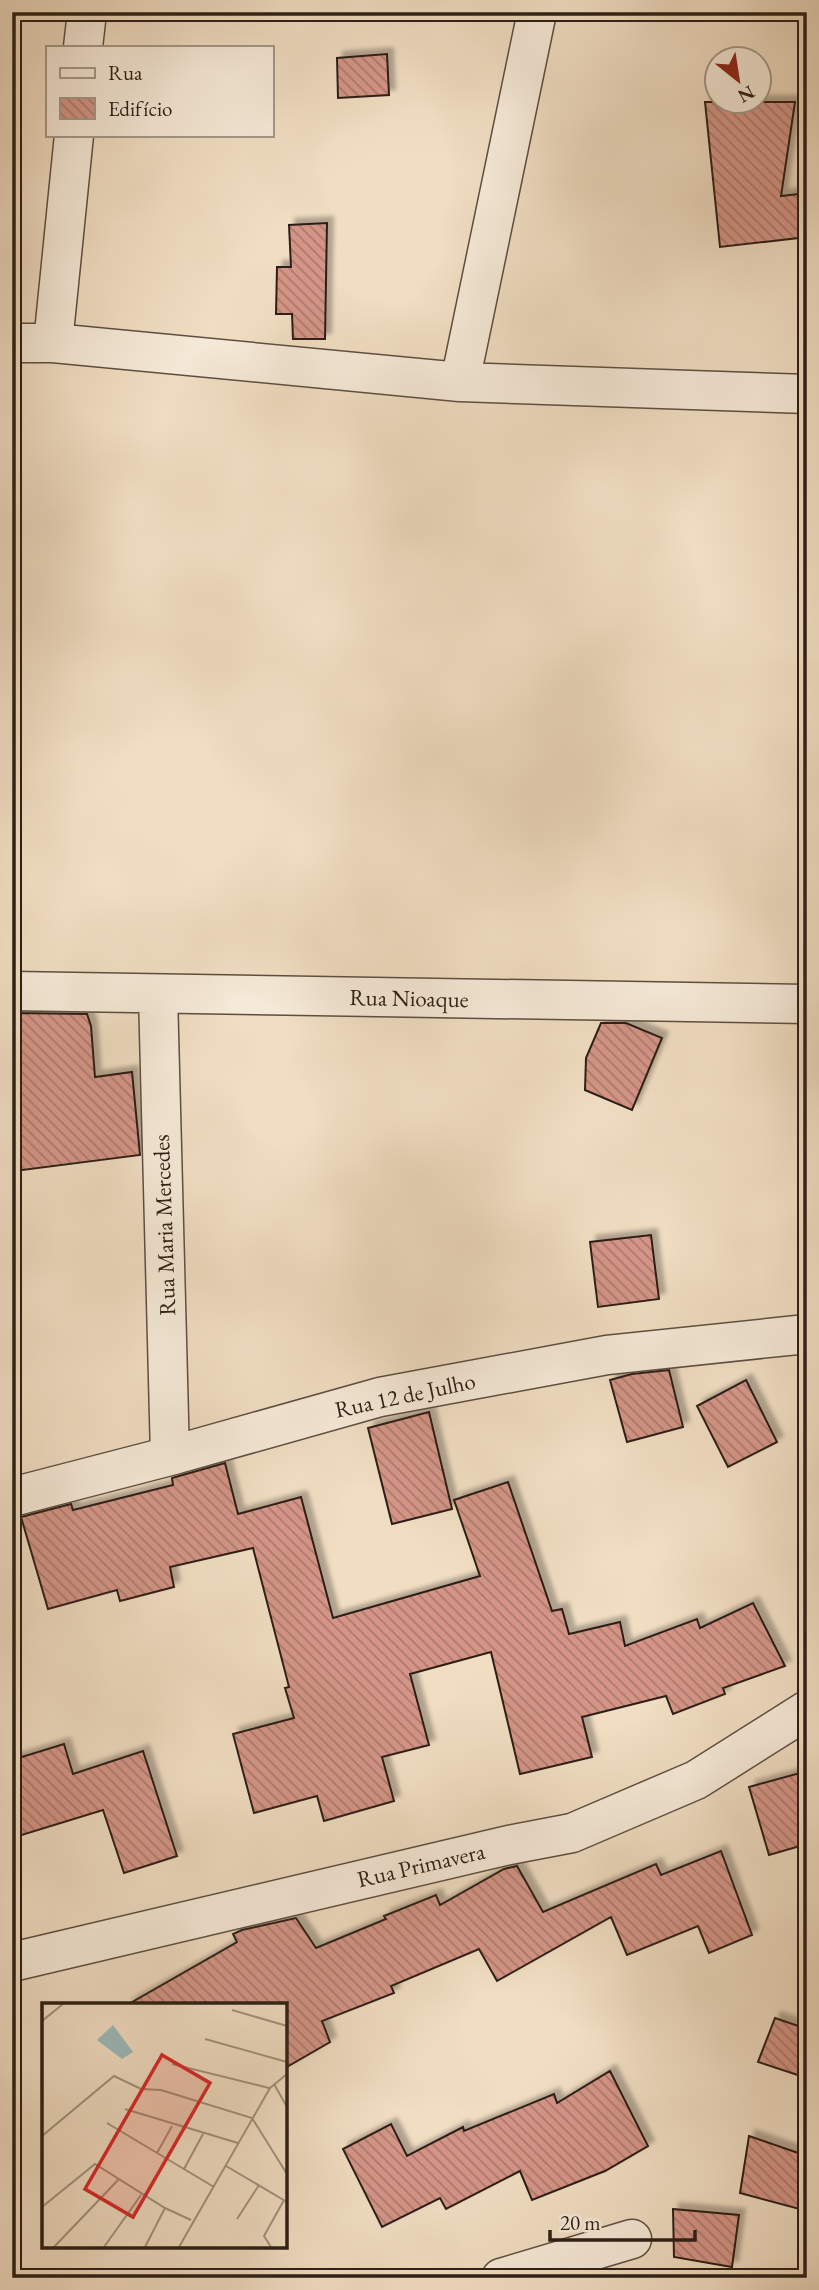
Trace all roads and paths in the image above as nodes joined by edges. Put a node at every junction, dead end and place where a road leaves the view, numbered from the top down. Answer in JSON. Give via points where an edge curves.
{"nodes":[{"id":1,"x":87,"y":12,"type":"edge"},
{"id":2,"x":537,"y":12,"type":"edge"},
{"id":3,"x":83,"y":46,"type":"edge"},
{"id":4,"x":74,"y":136,"type":"edge"},
{"id":5,"x":12,"y":343,"type":"edge"},
{"id":6,"x":53,"y":343,"type":"junction"},
{"id":7,"x":460,"y":382,"type":"junction"},
{"id":8,"x":807,"y":394,"type":"edge"},
{"id":9,"x":12,"y":992,"type":"edge"},
{"id":10,"x":158,"y":994,"type":"junction"},
{"id":11,"x":807,"y":1004,"type":"edge"},
{"id":12,"x":807,"y":1334,"type":"edge"},
{"id":13,"x":170,"y":1456,"type":"junction"},
{"id":14,"x":12,"y":1497,"type":"edge"},
{"id":15,"x":807,"y":1710,"type":"edge"},
{"id":16,"x":12,"y":1962,"type":"edge"},
{"id":17,"x":632,"y":2239,"type":"dead end"},
{"id":18,"x":500,"y":2278,"type":"edge"}],
"edges":[{"from":1,"to":3,"type":"street"},
{"from":2,"to":7,"type":"street"},
{"from":4,"to":6,"type":"street"},
{"from":5,"to":6,"type":"street"},
{"from":6,"to":7,"type":"street"},
{"from":7,"to":8,"type":"street"},
{"from":9,"to":10,"type":"street","name":"Rua Nioaque"},
{"from":10,"to":11,"type":"street","name":"Rua Nioaque"},
{"from":10,"to":13,"type":"street","name":"Rua Maria Mercedes"},
{"from":12,"to":13,"type":"street","name":"Rua 12 de Julho","via":[[607,1355],[380,1397]]},
{"from":13,"to":14,"type":"street","name":"Rua 12 de Julho"},
{"from":15,"to":16,"type":"street","name":"Rua Primavera","via":[[696,1780],[572,1833]]},
{"from":17,"to":18,"type":"street"}]}
